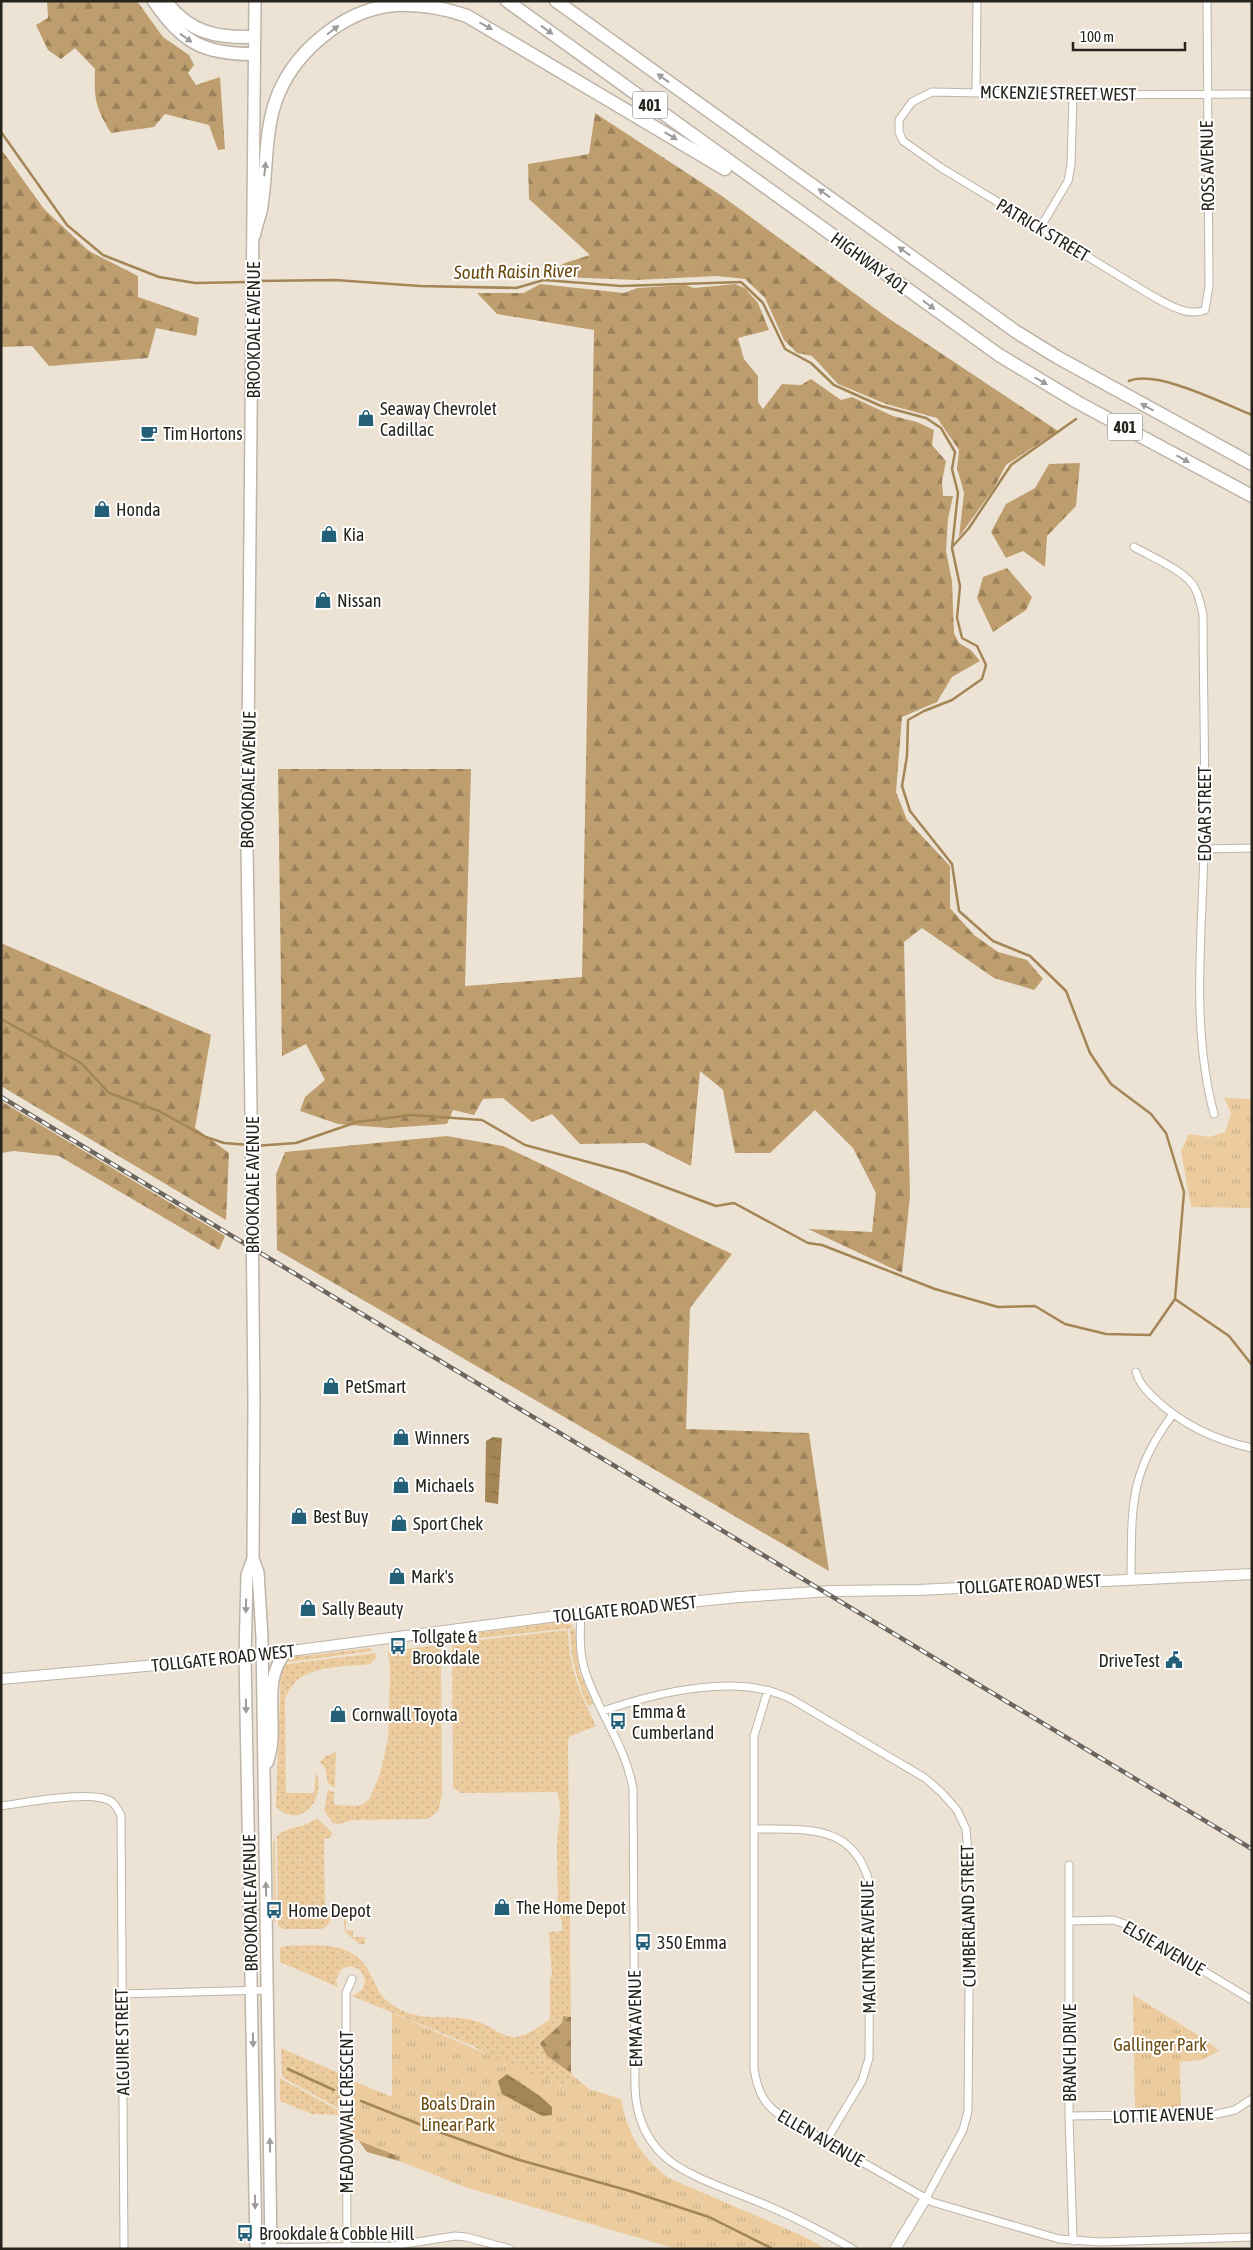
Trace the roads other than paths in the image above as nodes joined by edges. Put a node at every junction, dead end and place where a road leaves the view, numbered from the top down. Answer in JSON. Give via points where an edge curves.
{"nodes":[{"id":1,"x":154,"y":1,"type":"edge"},
{"id":2,"x":165,"y":1,"type":"edge"},
{"id":3,"x":255,"y":1,"type":"edge"},
{"id":4,"x":507,"y":1,"type":"edge"},
{"id":5,"x":556,"y":1,"type":"edge"},
{"id":6,"x":567,"y":1,"type":"edge"},
{"id":7,"x":977,"y":1,"type":"edge"},
{"id":8,"x":1206,"y":1,"type":"edge"},
{"id":9,"x":605,"y":36,"type":"junction"},
{"id":10,"x":254,"y":37,"type":"junction"},
{"id":11,"x":253,"y":54,"type":"junction"},
{"id":12,"x":976,"y":92,"type":"junction"},
{"id":13,"x":1206,"y":93,"type":"junction"},
{"id":14,"x":1252,"y":94,"type":"edge"},
{"id":15,"x":1073,"y":95,"type":"junction"},
{"id":16,"x":903,"y":141,"type":"joint"},
{"id":17,"x":793,"y":208,"type":"junction"},
{"id":18,"x":1040,"y":228,"type":"junction"},
{"id":19,"x":254,"y":234,"type":"junction"},
{"id":20,"x":1186,"y":312,"type":"joint"},
{"id":21,"x":1252,"y":464,"type":"edge"},
{"id":22,"x":1252,"y":496,"type":"edge"},
{"id":23,"x":1134,"y":547,"type":"dead end"},
{"id":24,"x":1252,"y":848,"type":"edge"},
{"id":25,"x":1204,"y":849,"type":"junction"},
{"id":26,"x":1214,"y":1114,"type":"dead end"},
{"id":27,"x":1136,"y":1372,"type":"dead end"},
{"id":28,"x":1173,"y":1414,"type":"junction"},
{"id":29,"x":1252,"y":1448,"type":"edge"},
{"id":30,"x":253,"y":1559,"type":"junction"},
{"id":31,"x":1252,"y":1574,"type":"edge"},
{"id":32,"x":1132,"y":1578,"type":"junction"},
{"id":33,"x":580,"y":1614,"type":"junction"},
{"id":34,"x":286,"y":1652,"type":"junction"},
{"id":35,"x":262,"y":1655,"type":"junction"},
{"id":36,"x":245,"y":1657,"type":"junction"},
{"id":37,"x":1,"y":1679,"type":"edge"},
{"id":38,"x":768,"y":1690,"type":"junction"},
{"id":39,"x":603,"y":1711,"type":"junction"},
{"id":40,"x":265,"y":1766,"type":"junction"},
{"id":41,"x":1,"y":1806,"type":"edge"},
{"id":42,"x":754,"y":1829,"type":"junction"},
{"id":43,"x":1069,"y":1866,"type":"dead end"},
{"id":44,"x":1069,"y":1921,"type":"junction"},
{"id":45,"x":352,"y":1979,"type":"dead end"},
{"id":46,"x":268,"y":1990,"type":"junction"},
{"id":47,"x":252,"y":1991,"type":"junction"},
{"id":48,"x":121,"y":1994,"type":"junction"},
{"id":49,"x":1252,"y":2000,"type":"edge"},
{"id":50,"x":1252,"y":2099,"type":"edge"},
{"id":51,"x":1069,"y":2116,"type":"junction"},
{"id":52,"x":826,"y":2141,"type":"junction"},
{"id":53,"x":926,"y":2198,"type":"junction"},
{"id":54,"x":1252,"y":2237,"type":"edge"},
{"id":55,"x":1073,"y":2241,"type":"junction"},
{"id":56,"x":347,"y":2247,"type":"edge"},
{"id":57,"x":256,"y":2248,"type":"edge"},
{"id":58,"x":271,"y":2248,"type":"edge"},
{"id":59,"x":124,"y":2249,"type":"edge"},
{"id":60,"x":510,"y":2249,"type":"edge"},
{"id":61,"x":853,"y":2249,"type":"edge"},
{"id":62,"x":895,"y":2249,"type":"edge"}],
"edges":[{"from":1,"to":11,"type":"highway","one_way":true,"via":[[174,28],[188,40],[205,48]]},
{"from":2,"to":10,"type":"highway","via":[[174,13],[206,33]]},
{"from":3,"to":10,"type":"main road","name":"BROOKDALE AVENUE"},
{"from":4,"to":17,"type":"highway","name":"HIGHWAY 401","number":"401","one_way":true},
{"from":5,"to":9,"type":"highway","name":"HIGHWAY 401","number":"401"},
{"from":6,"to":9,"type":"highway"},
{"from":7,"to":12,"type":"street"},
{"from":8,"to":13,"type":"street","name":"ROSS AVENUE"},
{"from":21,"to":9,"type":"highway","name":"HIGHWAY 401","number":"401","one_way":true,"via":[[1057,358],[1015,331]]},
{"from":10,"to":11,"type":"main road","name":"BROOKDALE AVENUE"},
{"from":11,"to":19,"type":"main road","name":"BROOKDALE AVENUE"},
{"from":12,"to":15,"type":"street","name":"MCKENZIE STREET WEST"},
{"from":12,"to":16,"type":"street","name":"MCKENZIE STREET WEST","via":[[932,92],[912,102],[899,120]]},
{"from":13,"to":14,"type":"street","name":"MCKENZIE STREET WEST"},
{"from":13,"to":15,"type":"street","name":"MCKENZIE STREET WEST"},
{"from":13,"to":20,"type":"street","name":"ROSS AVENUE","via":[[1209,286],[1205,310]]},
{"from":15,"to":18,"type":"street","via":[[1068,181]]},
{"from":16,"to":18,"type":"street","name":"PATRICK STREET"},
{"from":19,"to":17,"type":"highway","one_way":true,"via":[[261,210],[269,127],[274,104],[284,82],[306,52],[339,25],[356,16],[394,5],[441,8],[484,24],[709,158],[768,197]]},
{"from":17,"to":22,"type":"highway","name":"HIGHWAY 401","number":"401","one_way":true,"via":[[999,356]]},
{"from":18,"to":20,"type":"street","name":"PATRICK STREET","via":[[1154,297]]},
{"from":19,"to":30,"type":"main road","name":"BROOKDALE AVENUE","bridge":true,"via":[[247,838]]},
{"from":23,"to":25,"type":"street","name":"EDGAR STREET","via":[[1181,574],[1193,584],[1200,598],[1203,615]]},
{"from":24,"to":25,"type":"street"},
{"from":25,"to":26,"type":"street","name":"EDGAR STREET","via":[[1198,1011]]},
{"from":27,"to":28,"type":"street","via":[[1139,1382]]},
{"from":28,"to":29,"type":"street","via":[[1202,1433]]},
{"from":28,"to":32,"type":"street","via":[[1148,1454],[1134,1489]]},
{"from":30,"to":35,"type":"main road","name":"BROOKDALE AVENUE","via":[[258,1572]]},
{"from":30,"to":36,"type":"main road","name":"BROOKDALE AVENUE","one_way":true,"via":[[247,1575]]},
{"from":31,"to":32,"type":"street","name":"TOLLGATE ROAD WEST"},
{"from":32,"to":33,"type":"street","name":"TOLLGATE ROAD WEST","via":[[917,1590],[831,1590]]},
{"from":33,"to":34,"type":"street","name":"TOLLGATE ROAD WEST"},
{"from":33,"to":39,"type":"street","name":"EMMA AVENUE","via":[[583,1662]]},
{"from":34,"to":35,"type":"street","name":"TOLLGATE ROAD WEST"},
{"from":34,"to":40,"type":"main road","via":[[278,1661],[273,1677],[273,1749]]},
{"from":35,"to":36,"type":"street","name":"TOLLGATE ROAD WEST"},
{"from":35,"to":40,"type":"main road","name":"BROOKDALE AVENUE"},
{"from":36,"to":37,"type":"street","name":"TOLLGATE ROAD WEST"},
{"from":36,"to":47,"type":"main road","name":"BROOKDALE AVENUE","one_way":true},
{"from":38,"to":39,"type":"street","name":"CUMBERLAND STREET","via":[[748,1686],[678,1690]]},
{"from":38,"to":42,"type":"street","name":"ELLEN AVENUE","via":[[754,1736]]},
{"from":38,"to":53,"type":"street","name":"CUMBERLAND STREET","via":[[793,1700],[925,1778],[957,1810],[966,1830],[970,1875],[968,2111],[962,2130]]},
{"from":39,"to":61,"type":"street","name":"EMMA AVENUE","via":[[629,1768],[633,1789],[635,2088],[636,2107],[643,2127],[653,2144],[674,2164],[811,2225]]},
{"from":46,"to":40,"type":"main road","name":"BROOKDALE AVENUE","one_way":true},
{"from":41,"to":48,"type":"street","name":"ALGUIRE STREET","via":[[87,1796],[102,1797],[114,1803],[120,1815]]},
{"from":42,"to":52,"type":"street","name":"ELLEN AVENUE","via":[[756,2083],[761,2096],[775,2112]]},
{"from":42,"to":52,"type":"street","name":"MACINTYRE AVENUE","via":[[813,1830],[834,1836],[852,1850],[870,1885],[869,2058],[862,2081]]},
{"from":43,"to":44,"type":"street","name":"BRANCH DRIVE"},
{"from":44,"to":49,"type":"street","name":"ELSIE AVENUE","via":[[1113,1920],[1125,1924]]},
{"from":44,"to":51,"type":"street","name":"BRANCH DRIVE"},
{"from":45,"to":56,"type":"street","name":"MEADOWVALE CRESCENT","via":[[346,1993]]},
{"from":46,"to":47,"type":"street"},
{"from":58,"to":46,"type":"main road","name":"BROOKDALE AVENUE","one_way":true},
{"from":47,"to":48,"type":"street"},
{"from":47,"to":57,"type":"main road","name":"BROOKDALE AVENUE","one_way":true},
{"from":48,"to":59,"type":"street","name":"ALGUIRE STREET"},
{"from":50,"to":51,"type":"street","name":"LOTTIE AVENUE","via":[[1235,2110],[1218,2114]]},
{"from":51,"to":55,"type":"street","name":"BRANCH DRIVE"},
{"from":52,"to":53,"type":"street","name":"ELLEN AVENUE"},
{"from":53,"to":55,"type":"street","name":"ELLEN AVENUE"},
{"from":53,"to":62,"type":"street","name":"CUMBERLAND STREET"},
{"from":54,"to":55,"type":"street","name":"ELLEN AVENUE"},
{"from":56,"to":58,"type":"street"},
{"from":56,"to":60,"type":"street","via":[[392,2246],[455,2236]]},
{"from":57,"to":58,"type":"street"}]}
